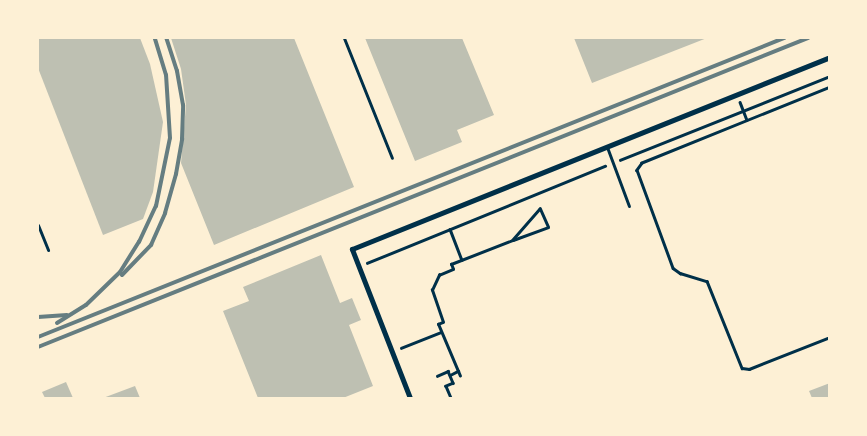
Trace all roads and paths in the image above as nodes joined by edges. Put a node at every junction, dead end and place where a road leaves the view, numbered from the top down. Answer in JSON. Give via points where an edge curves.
{"nodes":[{"id":1,"x":344,"y":38,"type":"edge"},
{"id":2,"x":830,"y":57,"type":"edge"},
{"id":3,"x":830,"y":76,"type":"edge"},
{"id":4,"x":830,"y":87,"type":"edge"},
{"id":5,"x":737,"y":94,"type":"junction"},
{"id":6,"x":744,"y":110,"type":"junction"},
{"id":7,"x":748,"y":120,"type":"junction"},
{"id":8,"x":607,"y":146,"type":"junction"},
{"id":9,"x":392,"y":158,"type":"dead end"},
{"id":10,"x":613,"y":163,"type":"junction"},
{"id":11,"x":629,"y":206,"type":"dead end"},
{"id":12,"x":38,"y":225,"type":"edge"},
{"id":13,"x":450,"y":229,"type":"junction"},
{"id":14,"x":513,"y":240,"type":"junction"},
{"id":15,"x":48,"y":250,"type":"dead end"},
{"id":16,"x":462,"y":260,"type":"junction"},
{"id":17,"x":358,"y":267,"type":"junction"},
{"id":18,"x":441,"y":332,"type":"junction"},
{"id":19,"x":830,"y":337,"type":"edge"},
{"id":20,"x":392,"y":352,"type":"junction"},
{"id":21,"x":458,"y":371,"type":"junction"},
{"id":22,"x":437,"y":376,"type":"dead end"},
{"id":23,"x":450,"y":376,"type":"junction"},
{"id":24,"x":460,"y":376,"type":"dead end"},
{"id":25,"x":410,"y":398,"type":"edge"},
{"id":26,"x":451,"y":398,"type":"edge"}],
"edges":[{"from":1,"to":9,"type":"lane"},
{"from":2,"to":5,"type":"street"},
{"from":3,"to":6,"type":"path"},
{"from":4,"to":7,"type":"path"},
{"from":5,"to":6,"type":"path"},
{"from":5,"to":8,"type":"street"},
{"from":6,"to":7,"type":"path"},
{"from":6,"to":10,"type":"path"},
{"from":7,"to":19,"type":"path","via":[[638,166],[663,240],[676,271],[707,280],[739,364],[745,370]]},
{"from":8,"to":10,"type":"lane"},
{"from":8,"to":17,"type":"street","via":[[352,250]]},
{"from":10,"to":11,"type":"lane"},
{"from":10,"to":13,"type":"path"},
{"from":12,"to":15,"type":"lane"},
{"from":13,"to":16,"type":"path"},
{"from":13,"to":17,"type":"path"},
{"from":14,"to":14,"type":"path","via":[[530,222],[540,209],[548,227]]},
{"from":14,"to":16,"type":"path"},
{"from":16,"to":18,"type":"path","via":[[451,264],[452,269],[439,275],[432,290],[443,322],[438,324]]},
{"from":17,"to":20,"type":"street"},
{"from":18,"to":20,"type":"path"},
{"from":18,"to":21,"type":"path"},
{"from":20,"to":25,"type":"street"},
{"from":21,"to":23,"type":"path"},
{"from":21,"to":24,"type":"path"},
{"from":22,"to":23,"type":"path","via":[[448,371]]},
{"from":23,"to":26,"type":"path","via":[[453,383],[446,386]]}]}
